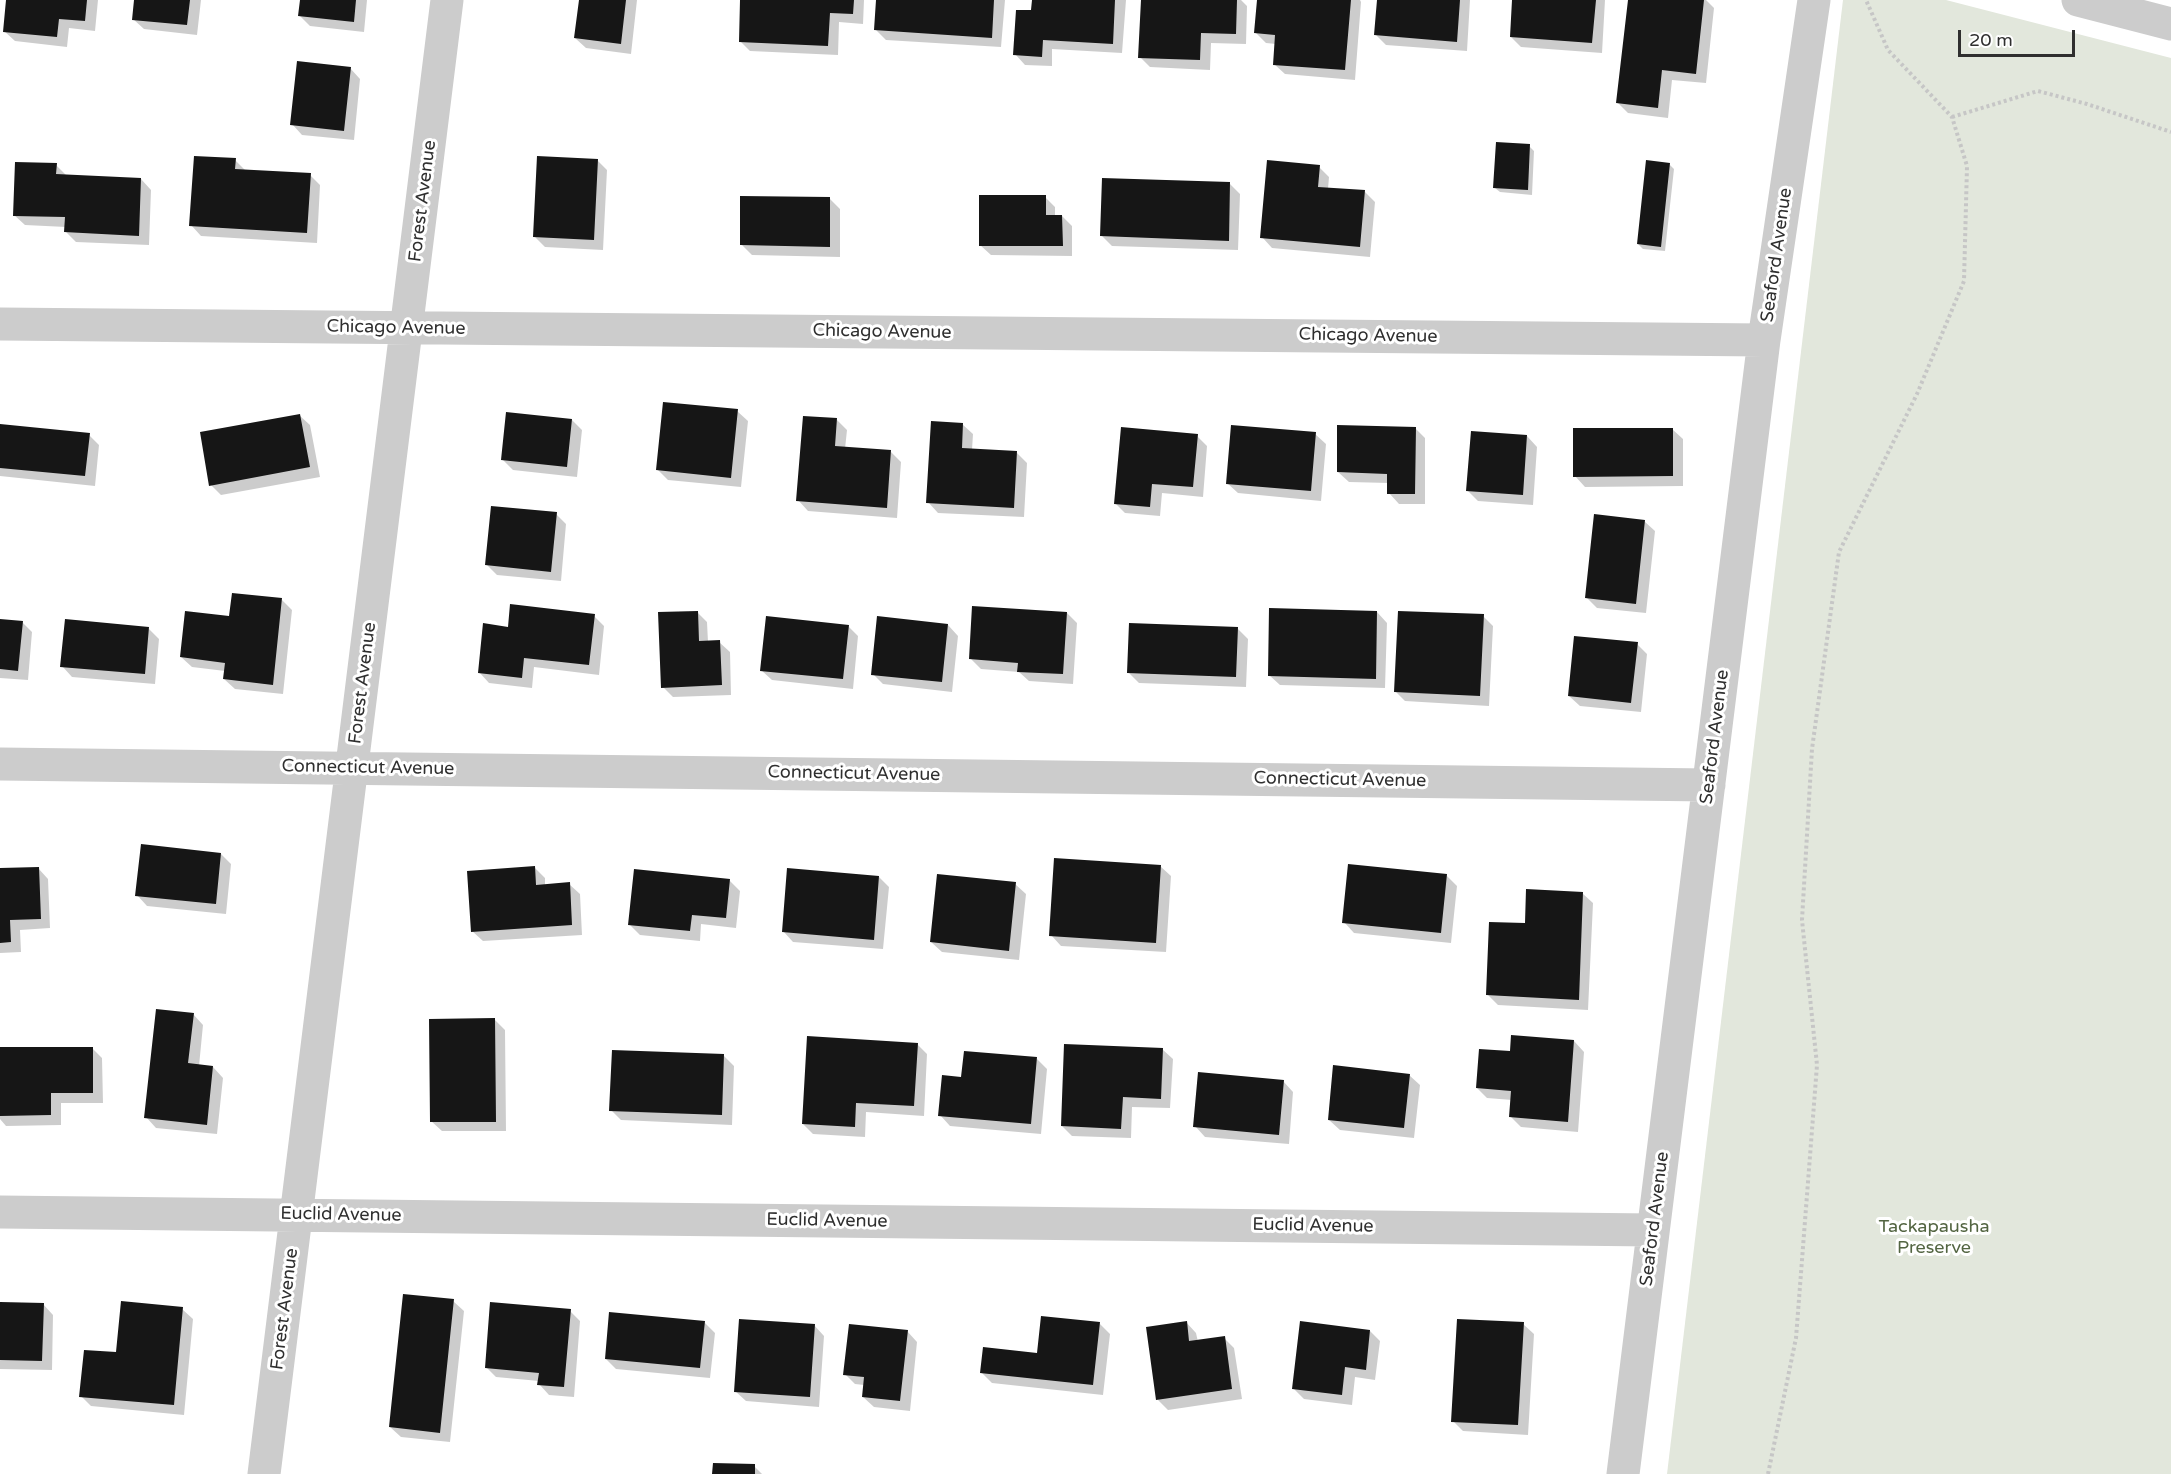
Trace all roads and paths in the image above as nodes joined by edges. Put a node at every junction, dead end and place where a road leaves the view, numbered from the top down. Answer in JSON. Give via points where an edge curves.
{"nodes":[{"id":1,"x":447,"y":0,"type":"edge"},
{"id":2,"x":1814,"y":0,"type":"edge"},
{"id":3,"x":1866,"y":0,"type":"edge"},
{"id":4,"x":2078,"y":0,"type":"edge"},
{"id":5,"x":2171,"y":24,"type":"edge"},
{"id":6,"x":1953,"y":117,"type":"junction"},
{"id":7,"x":2171,"y":132,"type":"edge"},
{"id":8,"x":0,"y":324,"type":"edge"},
{"id":9,"x":407,"y":328,"type":"junction"},
{"id":10,"x":1764,"y":340,"type":"junction"},
{"id":11,"x":0,"y":764,"type":"edge"},
{"id":12,"x":352,"y":768,"type":"junction"},
{"id":13,"x":1708,"y":785,"type":"junction"},
{"id":14,"x":0,"y":1212,"type":"edge"},
{"id":15,"x":297,"y":1215,"type":"junction"},
{"id":16,"x":1653,"y":1230,"type":"junction"},
{"id":17,"x":264,"y":1474,"type":"edge"},
{"id":18,"x":1623,"y":1474,"type":"edge"},
{"id":19,"x":1768,"y":1474,"type":"edge"}],
"edges":[{"from":1,"to":9,"type":"street","name":"Forest Avenue"},
{"from":2,"to":10,"type":"street","name":"Seaford Avenue"},
{"from":3,"to":6,"type":"path","via":[[1888,50]]},
{"from":4,"to":5,"type":"street"},
{"from":6,"to":7,"type":"path","via":[[2038,92]]},
{"from":6,"to":19,"type":"path","via":[[1967,166],[1964,281],[1917,394],[1839,552],[1812,749],[1802,920],[1816,1065],[1796,1338]]},
{"from":8,"to":9,"type":"street","name":"Chicago Avenue"},
{"from":9,"to":10,"type":"street","name":"Chicago Avenue"},
{"from":9,"to":12,"type":"street","name":"Forest Avenue"},
{"from":10,"to":13,"type":"street","name":"Seaford Avenue"},
{"from":11,"to":12,"type":"street","name":"Connecticut Avenue"},
{"from":12,"to":13,"type":"street","name":"Connecticut Avenue"},
{"from":12,"to":15,"type":"street","name":"Forest Avenue"},
{"from":13,"to":16,"type":"street","name":"Seaford Avenue"},
{"from":14,"to":15,"type":"street","name":"Euclid Avenue"},
{"from":15,"to":16,"type":"street","name":"Euclid Avenue"},
{"from":15,"to":17,"type":"street","name":"Forest Avenue"},
{"from":16,"to":18,"type":"street","name":"Seaford Avenue"}]}
